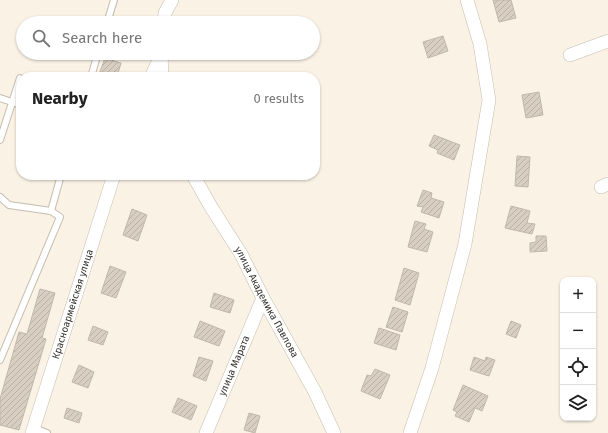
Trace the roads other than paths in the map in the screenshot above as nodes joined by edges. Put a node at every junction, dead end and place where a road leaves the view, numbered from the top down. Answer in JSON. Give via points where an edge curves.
{"nodes":[{"id":1,"x":114,"y":0,"type":"edge"},
{"id":2,"x":172,"y":0,"type":"edge"},
{"id":3,"x":467,"y":0,"type":"edge"},
{"id":4,"x":109,"y":16,"type":"edge"},
{"id":5,"x":165,"y":16,"type":"edge"},
{"id":6,"x":608,"y":41,"type":"edge"},
{"id":7,"x":570,"y":55,"type":"dead end"},
{"id":8,"x":96,"y":60,"type":"edge"},
{"id":9,"x":158,"y":60,"type":"edge"},
{"id":10,"x":161,"y":60,"type":"edge"},
{"id":11,"x":92,"y":72,"type":"edge"},
{"id":12,"x":152,"y":72,"type":"edge"},
{"id":13,"x":162,"y":72,"type":"edge"},
{"id":14,"x":16,"y":90,"type":"edge"},
{"id":15,"x":0,"y":98,"type":"edge"},
{"id":16,"x":12,"y":103,"type":"junction"},
{"id":17,"x":16,"y":104,"type":"edge"},
{"id":18,"x":0,"y":140,"type":"edge"},
{"id":19,"x":60,"y":180,"type":"edge"},
{"id":20,"x":112,"y":180,"type":"edge"},
{"id":21,"x":196,"y":180,"type":"edge"},
{"id":22,"x":0,"y":197,"type":"edge"},
{"id":23,"x":51,"y":211,"type":"junction"},
{"id":24,"x":263,"y":298,"type":"junction"},
{"id":25,"x":0,"y":340,"type":"edge"},
{"id":26,"x":7,"y":344,"type":"junction"},
{"id":27,"x":0,"y":360,"type":"edge"},
{"id":28,"x":33,"y":431,"type":"edge"},
{"id":29,"x":47,"y":433,"type":"edge"},
{"id":30,"x":206,"y":433,"type":"edge"},
{"id":31,"x":334,"y":433,"type":"edge"},
{"id":32,"x":410,"y":433,"type":"edge"}],
"edges":[{"from":1,"to":4,"type":"lane"},
{"from":2,"to":5,"type":"street"},
{"from":3,"to":32,"type":"street","via":[[480,44],[489,100],[465,244],[432,368]]},
{"from":6,"to":7,"type":"street"},
{"from":8,"to":11,"type":"lane"},
{"from":9,"to":12,"type":"street"},
{"from":10,"to":13,"type":"street"},
{"from":14,"to":16,"type":"lane"},
{"from":15,"to":16,"type":"lane"},
{"from":16,"to":17,"type":"lane"},
{"from":16,"to":18,"type":"lane"},
{"from":19,"to":23,"type":"lane"},
{"from":20,"to":28,"type":"street","name":"Красноармейская улица"},
{"from":21,"to":24,"type":"street","name":"улица Академика Павлова","via":[[241,254]]},
{"from":22,"to":23,"type":"lane","via":[[9,205]]},
{"from":23,"to":26,"type":"lane","via":[[60,217]]},
{"from":24,"to":30,"type":"street","name":"улица Марата"},
{"from":24,"to":31,"type":"street","name":"улица Академика Павлова","via":[[315,392]]},
{"from":25,"to":26,"type":"lane"},
{"from":26,"to":27,"type":"lane"},
{"from":28,"to":29,"type":"lane"}]}
